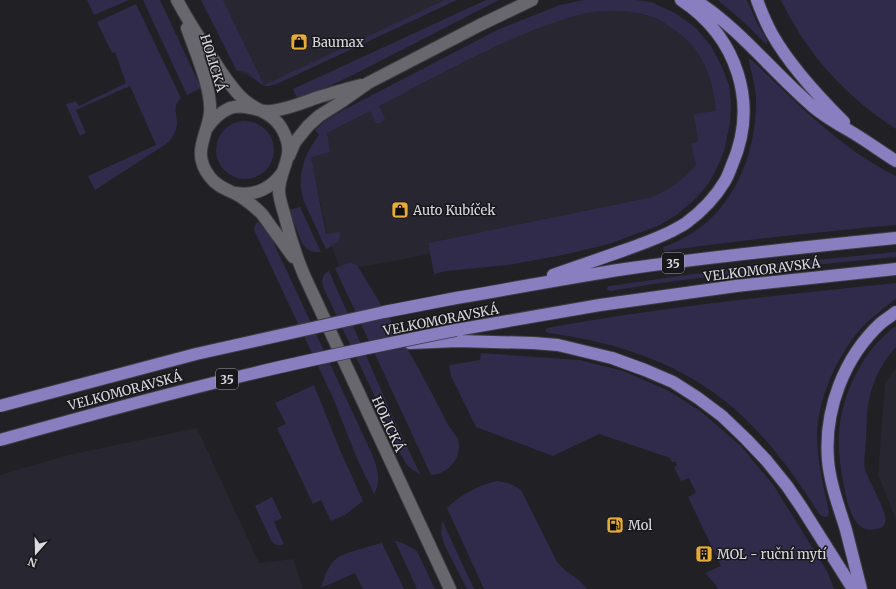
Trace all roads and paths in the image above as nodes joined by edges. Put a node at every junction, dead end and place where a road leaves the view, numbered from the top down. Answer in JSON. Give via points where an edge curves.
{"nodes":[{"id":1,"x":176,"y":0,"type":"edge"},
{"id":2,"x":532,"y":0,"type":"edge"},
{"id":3,"x":681,"y":0,"type":"edge"},
{"id":4,"x":696,"y":0,"type":"edge"},
{"id":5,"x":757,"y":0,"type":"edge"},
{"id":6,"x":368,"y":83,"type":"junction"},
{"id":7,"x":260,"y":109,"type":"junction"},
{"id":8,"x":203,"y":136,"type":"junction"},
{"id":9,"x":859,"y":137,"type":"junction"},
{"id":10,"x":896,"y":160,"type":"edge"},
{"id":11,"x":285,"y":166,"type":"junction"},
{"id":12,"x":229,"y":191,"type":"junction"},
{"id":13,"x":896,"y":238,"type":"edge"},
{"id":14,"x":896,"y":269,"type":"edge"},
{"id":15,"x":302,"y":271,"type":"junction"},
{"id":16,"x":522,"y":286,"type":"junction"},
{"id":17,"x":896,"y":312,"type":"edge"},
{"id":18,"x":457,"y":336,"type":"junction"},
{"id":19,"x":0,"y":406,"type":"edge"},
{"id":20,"x":0,"y":440,"type":"edge"},
{"id":21,"x":450,"y":589,"type":"edge"},
{"id":22,"x":853,"y":589,"type":"edge"},
{"id":23,"x":861,"y":589,"type":"edge"}],
"edges":[{"from":1,"to":7,"type":"street","name":"HOLICKÁ","via":[[226,79],[241,98]]},
{"from":1,"to":8,"type":"street","name":"HOLICKÁ","via":[[209,95],[210,113]]},
{"from":2,"to":6,"type":"street"},
{"from":3,"to":16,"type":"main road","via":[[706,20],[720,37],[736,65],[741,82],[744,118],[736,157],[725,181],[699,212],[662,236]]},
{"from":4,"to":9,"type":"main road","via":[[725,22],[810,105]]},
{"from":5,"to":9,"type":"main road","via":[[783,52],[832,110]]},
{"from":6,"to":7,"type":"street","via":[[277,110]]},
{"from":6,"to":11,"type":"street","via":[[308,126],[295,142]]},
{"from":7,"to":8,"type":"street","name":"HOLICKÁ","via":[[230,108],[212,120]]},
{"from":7,"to":11,"type":"street","name":"HOLICKÁ","via":[[280,124],[287,139]]},
{"from":8,"to":12,"type":"street","name":"HOLICKÁ","via":[[201,153],[205,170],[215,183]]},
{"from":9,"to":10,"type":"main road"},
{"from":11,"to":12,"type":"street","name":"HOLICKÁ","via":[[275,182],[259,192],[245,194]]},
{"from":11,"to":15,"type":"street","name":"HOLICKÁ","via":[[279,194]]},
{"from":12,"to":15,"type":"street","name":"HOLICKÁ","via":[[253,205],[262,214]]},
{"from":13,"to":16,"type":"main road","name":"VELKOMORAVSKÁ","number":"35","via":[[624,269]]},
{"from":14,"to":18,"type":"main road","name":"VELKOMORAVSKÁ","number":"35","via":[[736,286],[607,304]]},
{"from":15,"to":21,"type":"street","name":"HOLICKÁ"},
{"from":16,"to":19,"type":"main road","name":"VELKOMORAVSKÁ","number":"35","bridge":true,"via":[[369,315],[196,354]]},
{"from":17,"to":23,"type":"main road","via":[[871,333],[844,373],[831,411],[828,433],[828,460],[833,488]]},
{"from":18,"to":20,"type":"main road","name":"VELKOMORAVSKÁ","number":"35","bridge":true,"via":[[391,343],[247,374]]},
{"from":18,"to":22,"type":"main road","via":[[558,345],[612,358],[673,382],[722,416],[766,460],[802,508]]}]}
